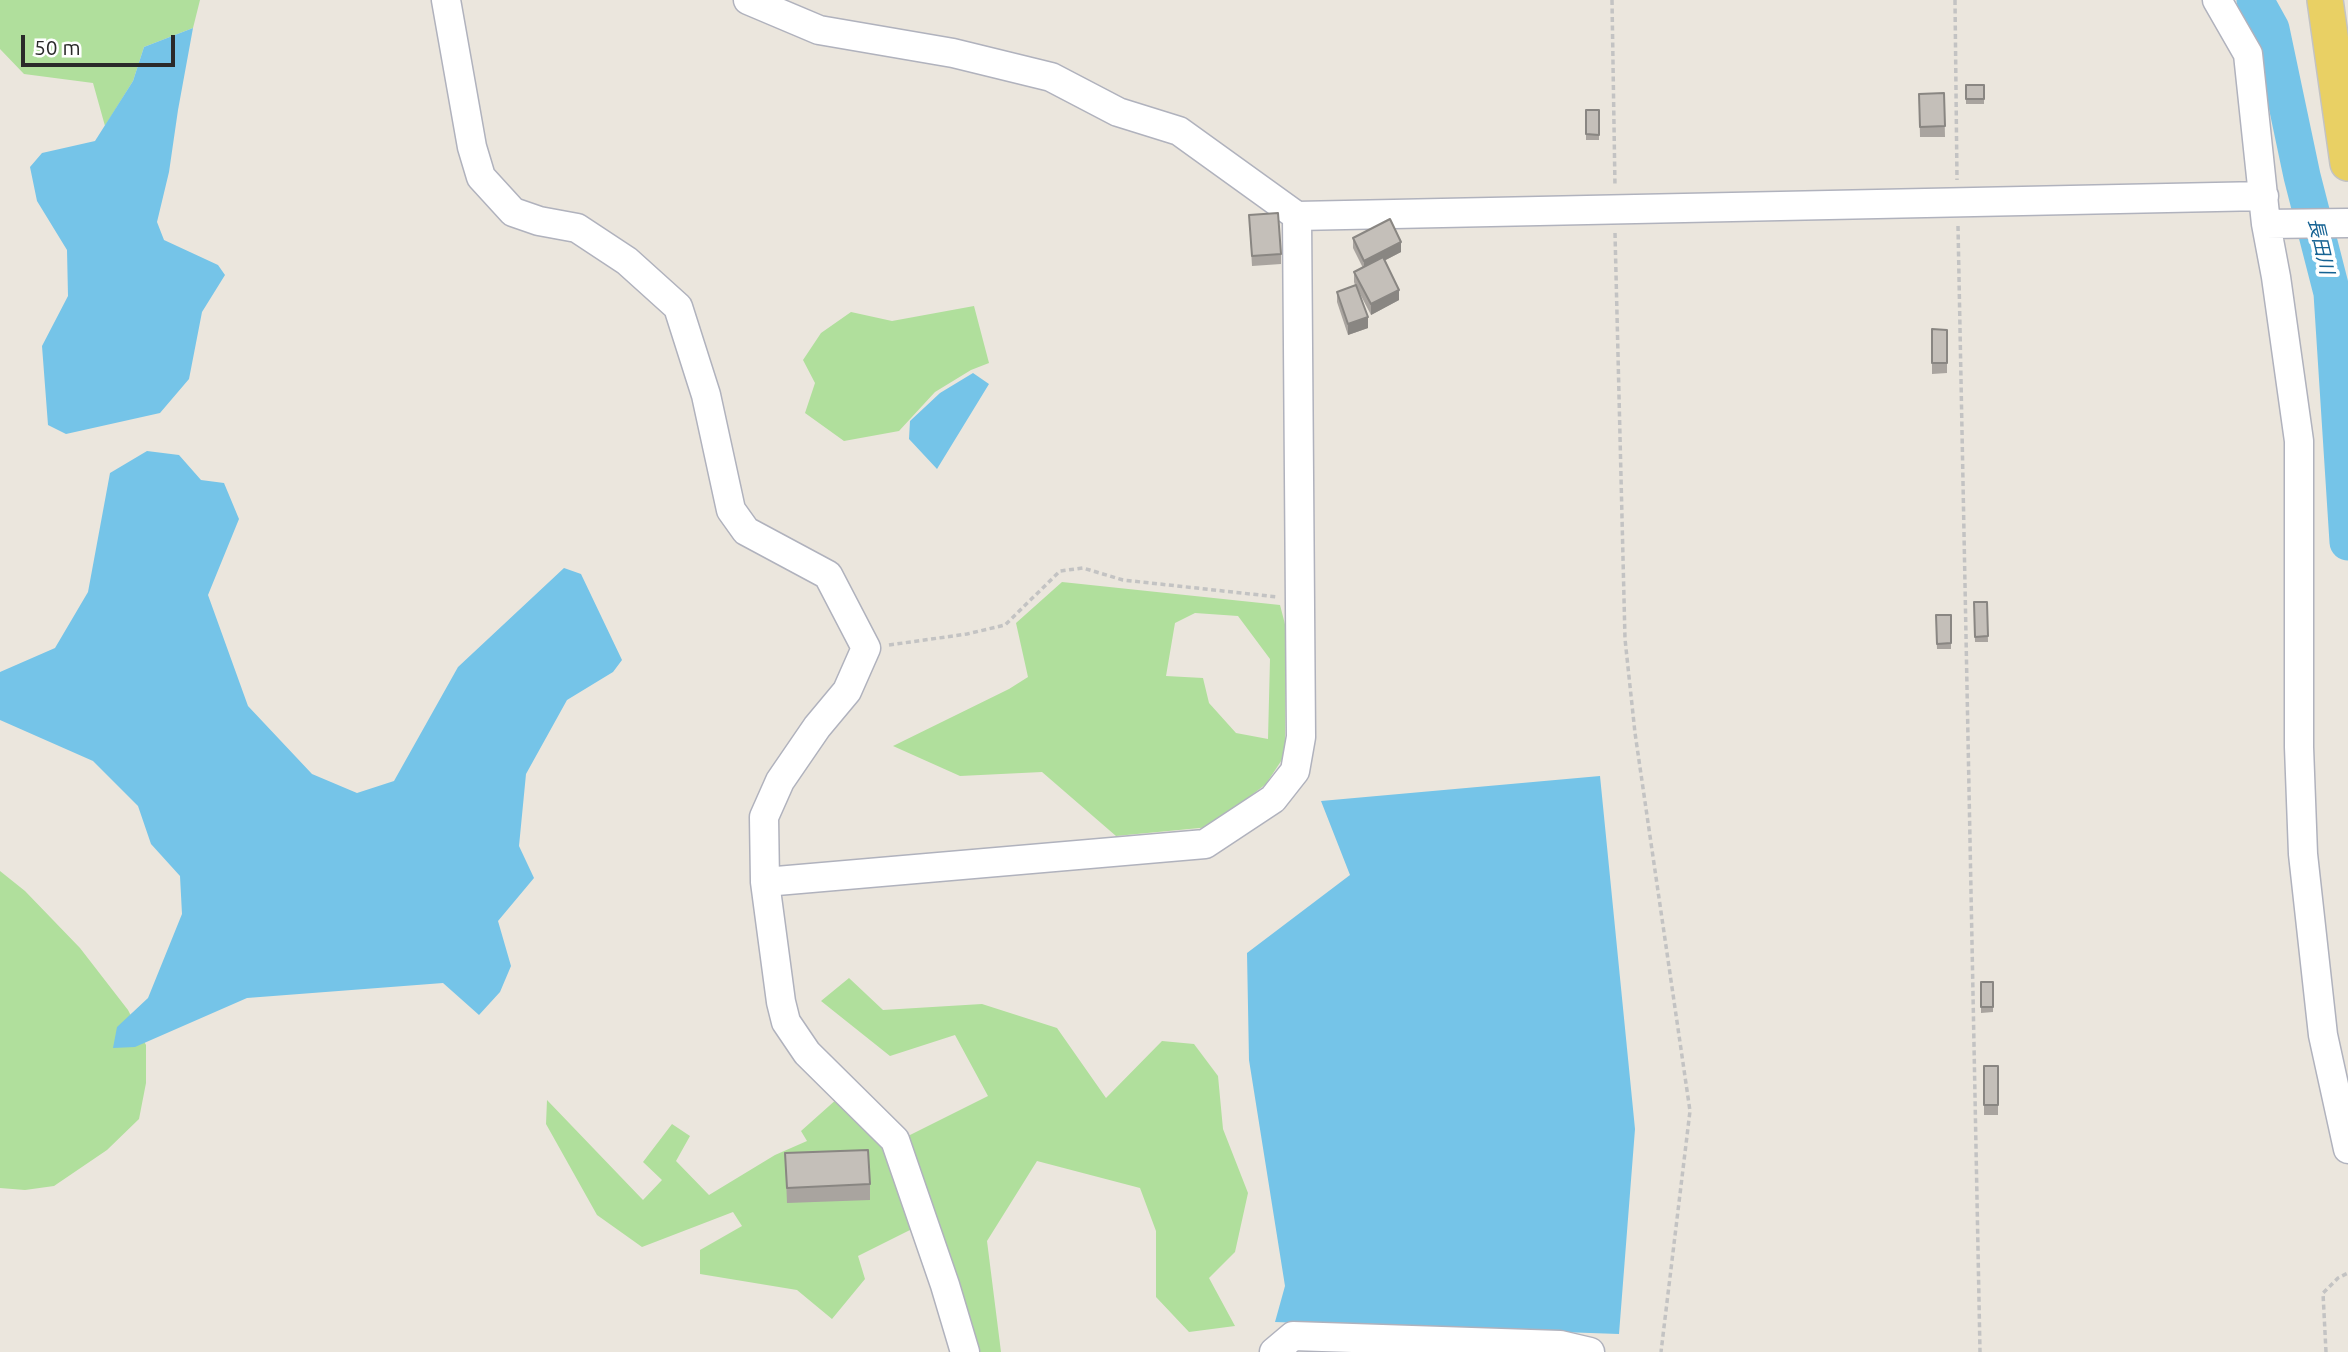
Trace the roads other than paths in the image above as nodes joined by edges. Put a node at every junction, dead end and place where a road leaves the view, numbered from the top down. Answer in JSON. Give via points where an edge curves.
{"nodes":[{"id":1,"x":446,"y":0,"type":"edge"},
{"id":2,"x":748,"y":0,"type":"edge"},
{"id":3,"x":2217,"y":0,"type":"edge"},
{"id":4,"x":2325,"y":0,"type":"edge"},
{"id":5,"x":2348,"y":163,"type":"edge"},
{"id":6,"x":2264,"y":196,"type":"junction"},
{"id":7,"x":1297,"y":216,"type":"junction"},
{"id":8,"x":2348,"y":223,"type":"edge"},
{"id":9,"x":2266,"y":224,"type":"junction"},
{"id":10,"x":765,"y":883,"type":"junction"},
{"id":11,"x":2348,"y":1149,"type":"edge"},
{"id":12,"x":965,"y":1352,"type":"edge"},
{"id":13,"x":1274,"y":1352,"type":"edge"},
{"id":14,"x":1590,"y":1352,"type":"edge"}],
"edges":[{"from":1,"to":10,"type":"street","via":[[481,177],[513,212],[577,228],[627,261],[678,307],[706,395],[732,510],[746,531],[828,575],[866,648],[847,691],[780,781],[764,817]]},
{"from":2,"to":7,"type":"street","via":[[819,30],[953,53],[1051,77],[1118,112],[1178,131]]},
{"from":3,"to":6,"type":"street","via":[[2248,54]]},
{"from":4,"to":5,"type":"main road"},
{"from":6,"to":7,"type":"street"},
{"from":6,"to":9,"type":"street"},
{"from":7,"to":10,"type":"street","via":[[1301,737],[1295,771],[1273,799],[1205,844]]},
{"from":8,"to":9,"type":"street"},
{"from":9,"to":11,"type":"street","via":[[2298,441],[2303,854],[2323,1035]]},
{"from":10,"to":12,"type":"street","via":[[786,1022],[807,1053],[895,1140]]},
{"from":13,"to":14,"type":"street","via":[[1293,1336],[1560,1345]]}]}
